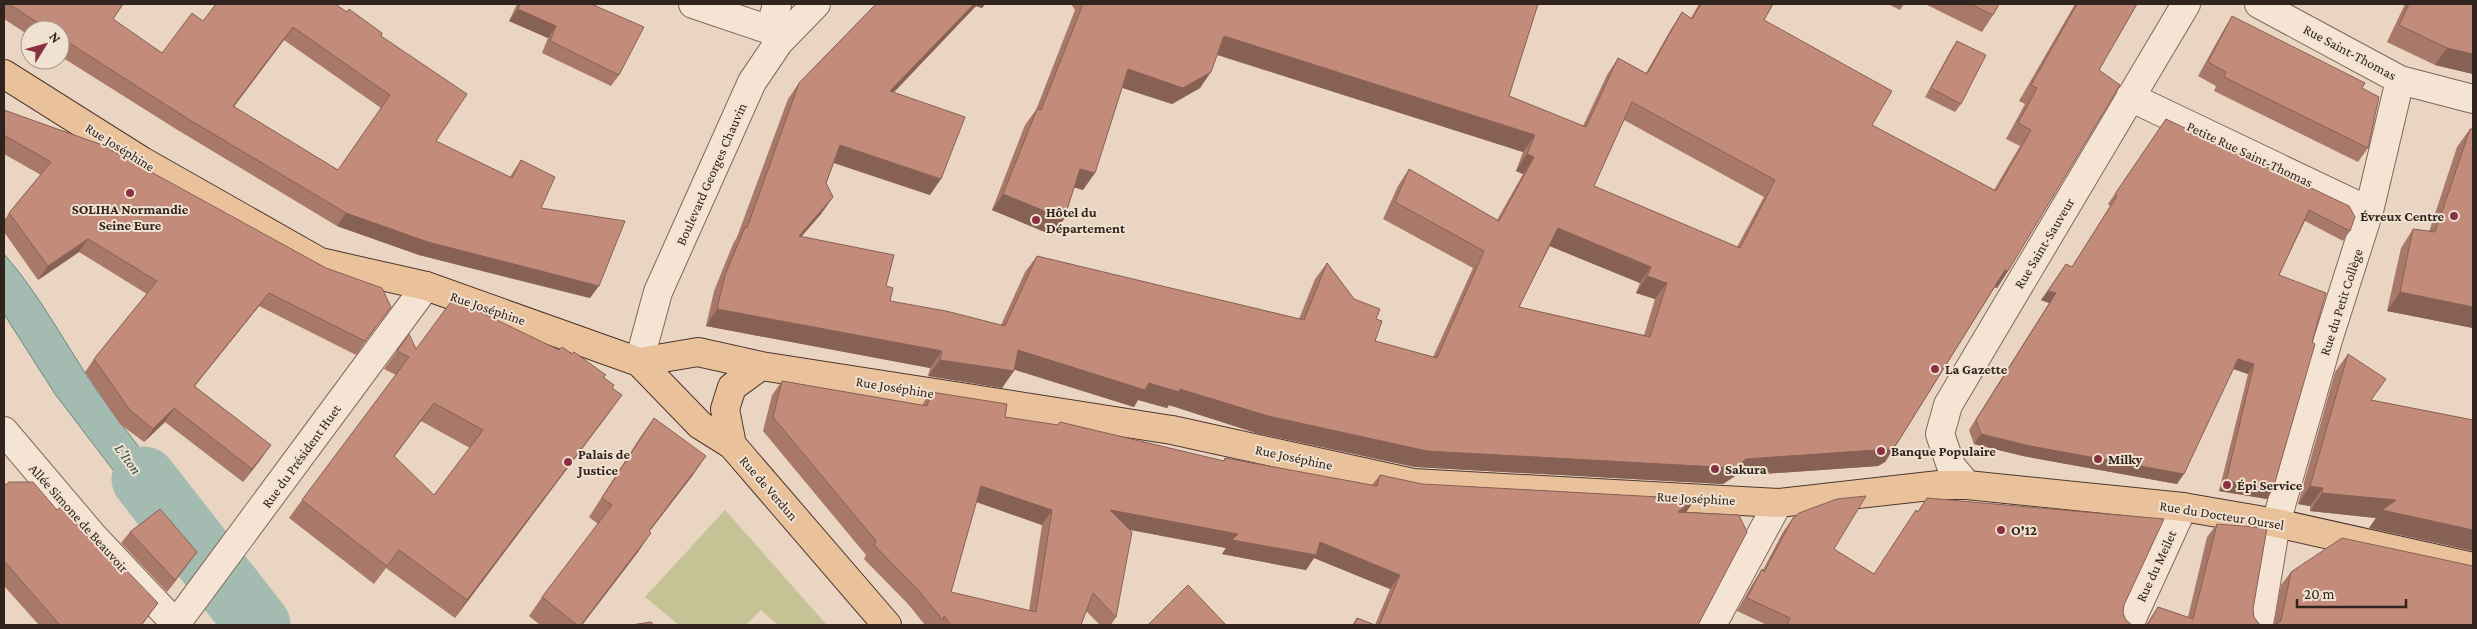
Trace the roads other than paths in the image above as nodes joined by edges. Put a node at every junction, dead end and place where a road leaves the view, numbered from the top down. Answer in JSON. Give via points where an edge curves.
{"nodes":[{"id":1,"x":694,"y":4,"type":"edge"},
{"id":2,"x":777,"y":4,"type":"edge"},
{"id":3,"x":816,"y":4,"type":"edge"},
{"id":4,"x":2186,"y":4,"type":"edge"},
{"id":5,"x":2259,"y":4,"type":"edge"},
{"id":6,"x":775,"y":36,"type":"junction"},
{"id":7,"x":4,"y":74,"type":"edge"},
{"id":8,"x":2400,"y":80,"type":"junction"},
{"id":9,"x":2130,"y":97,"type":"junction"},
{"id":10,"x":2473,"y":99,"type":"edge"},
{"id":11,"x":2369,"y":211,"type":"junction"},
{"id":12,"x":426,"y":286,"type":"junction"},
{"id":13,"x":639,"y":362,"type":"junction"},
{"id":14,"x":761,"y":366,"type":"junction"},
{"id":15,"x":5,"y":435,"type":"edge"},
{"id":16,"x":732,"y":445,"type":"junction"},
{"id":17,"x":1967,"y":485,"type":"junction"},
{"id":18,"x":1778,"y":503,"type":"junction"},
{"id":19,"x":2183,"y":507,"type":"junction"},
{"id":20,"x":2276,"y":523,"type":"junction"},
{"id":21,"x":2473,"y":567,"type":"edge"},
{"id":22,"x":175,"y":625,"type":"edge"},
{"id":23,"x":888,"y":625,"type":"edge"},
{"id":24,"x":1712,"y":625,"type":"edge"},
{"id":25,"x":2129,"y":625,"type":"edge"},
{"id":26,"x":2259,"y":625,"type":"edge"}],
"edges":[{"from":1,"to":6,"type":"street"},
{"from":2,"to":6,"type":"street"},
{"from":3,"to":6,"type":"street","name":"Boulevard Georges Chauvin"},
{"from":4,"to":9,"type":"street","name":"Rue Saint-Sauveur"},
{"from":5,"to":8,"type":"street","name":"Rue Saint-Thomas"},
{"from":6,"to":13,"type":"street","name":"Boulevard Georges Chauvin","via":[[658,292]]},
{"from":7,"to":12,"type":"main road","name":"Rue Joséphine","via":[[142,162],[320,262]]},
{"from":8,"to":10,"type":"street","name":"Rue Saint-Thomas"},
{"from":8,"to":11,"type":"street","name":"Rue du Petit Collège"},
{"from":9,"to":11,"type":"street","name":"Petite Rue Saint-Thomas"},
{"from":9,"to":17,"type":"street","name":"Rue Saint-Sauveur","via":[[1948,405],[1940,434],[1951,466]]},
{"from":11,"to":20,"type":"street","name":"Rue du Petit Collège"},
{"from":12,"to":13,"type":"main road","name":"Rue Joséphine"},
{"from":12,"to":22,"type":"street","name":"Rue du Président Huet"},
{"from":13,"to":14,"type":"main road","name":"Rue Joséphine","via":[[698,352]]},
{"from":13,"to":16,"type":"main road","name":"Rue de Verdun","via":[[700,425]]},
{"from":14,"to":16,"type":"main road","via":[[732,388],[725,409]]},
{"from":14,"to":18,"type":"main road","name":"Rue Joséphine","via":[[1172,430],[1413,483]]},
{"from":15,"to":22,"type":"street","name":"Allée Simone de Beauvoir"},
{"from":16,"to":23,"type":"main road","name":"Rue de Verdun"},
{"from":17,"to":18,"type":"main road","name":"Rue Joséphine","via":[[1939,485]]},
{"from":17,"to":19,"type":"main road","name":"Rue du Docteur Oursel"},
{"from":18,"to":24,"type":"street"},
{"from":19,"to":20,"type":"main road","name":"Rue du Docteur Oursel"},
{"from":19,"to":25,"type":"street","name":"Rue du Meilet"},
{"from":20,"to":21,"type":"main road","name":"Rue du Docteur Oursel"},
{"from":20,"to":26,"type":"street","name":"Rue du Petit Collège"}]}
